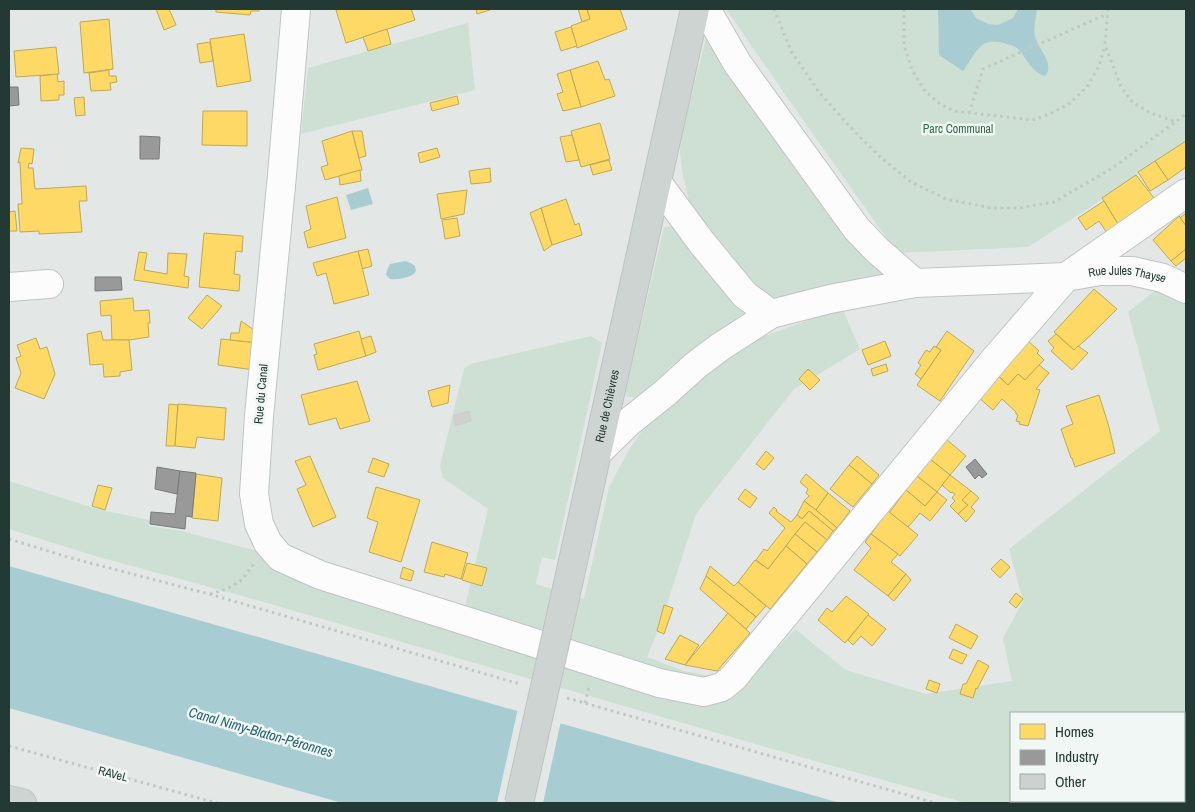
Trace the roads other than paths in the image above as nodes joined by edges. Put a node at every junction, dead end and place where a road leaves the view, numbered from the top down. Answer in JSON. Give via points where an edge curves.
{"nodes":[{"id":1,"x":296,"y":9,"type":"edge"},
{"id":2,"x":695,"y":9,"type":"edge"},
{"id":3,"x":706,"y":9,"type":"edge"},
{"id":4,"x":657,"y":182,"type":"junction"},
{"id":5,"x":1186,"y":193,"type":"edge"},
{"id":6,"x":1066,"y":277,"type":"junction"},
{"id":7,"x":915,"y":283,"type":"junction"},
{"id":8,"x":50,"y":284,"type":"dead end"},
{"id":9,"x":9,"y":287,"type":"edge"},
{"id":10,"x":1186,"y":289,"type":"edge"},
{"id":11,"x":771,"y":314,"type":"junction"},
{"id":12,"x":597,"y":452,"type":"junction"},
{"id":13,"x":9,"y":800,"type":"edge"},
{"id":14,"x":22,"y":803,"type":"edge"},
{"id":15,"x":519,"y":803,"type":"edge"}],
"edges":[{"from":1,"to":6,"type":"street","name":"Rue du Canal","via":[[254,494],[259,524],[268,543],[280,557],[320,575],[659,683],[704,692],[722,686],[733,678]]},
{"from":2,"to":4,"type":"main road","name":"Rue de Chièvres"},
{"from":3,"to":7,"type":"street","via":[[737,63],[856,228]]},
{"from":4,"to":11,"type":"street","via":[[745,295]]},
{"from":4,"to":12,"type":"main road","name":"Rue de Chièvres"},
{"from":5,"to":6,"type":"street","name":"Rue du Canal"},
{"from":6,"to":7,"type":"street","name":"Rue Jules Thayse"},
{"from":6,"to":10,"type":"street","name":"Rue Jules Thayse","via":[[1100,271],[1132,271],[1163,278]]},
{"from":7,"to":11,"type":"street","name":"Rue Jules Thayse"},
{"from":8,"to":9,"type":"street"},
{"from":11,"to":12,"type":"street","name":"Rue Jules Thayse","via":[[696,365]]},
{"from":12,"to":15,"type":"main road","name":"Rue de Chièvres","bridge":true},
{"from":13,"to":14,"type":"main road"}]}
